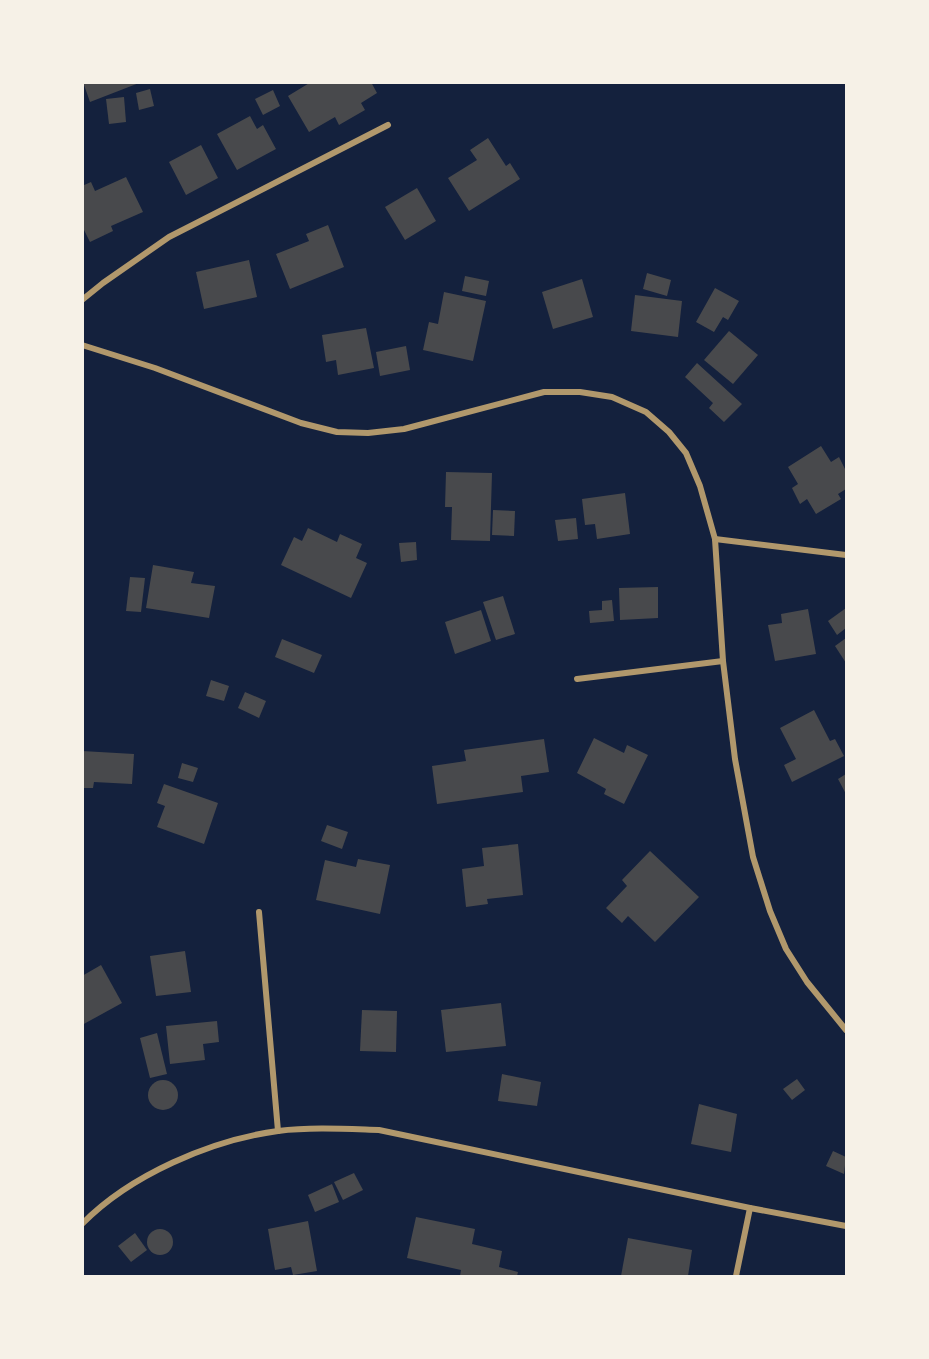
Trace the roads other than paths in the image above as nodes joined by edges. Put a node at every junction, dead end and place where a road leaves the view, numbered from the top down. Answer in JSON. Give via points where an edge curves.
{"nodes":[{"id":1,"x":388,"y":125,"type":"dead end"},
{"id":2,"x":82,"y":300,"type":"edge"},
{"id":3,"x":82,"y":345,"type":"edge"},
{"id":4,"x":715,"y":539,"type":"junction"},
{"id":5,"x":846,"y":555,"type":"edge"},
{"id":6,"x":723,"y":661,"type":"junction"},
{"id":7,"x":577,"y":679,"type":"dead end"},
{"id":8,"x":259,"y":912,"type":"dead end"},
{"id":9,"x":846,"y":1030,"type":"edge"},
{"id":10,"x":279,"y":1131,"type":"junction"},
{"id":11,"x":750,"y":1208,"type":"junction"},
{"id":12,"x":82,"y":1224,"type":"edge"},
{"id":13,"x":846,"y":1226,"type":"edge"},
{"id":14,"x":736,"y":1276,"type":"edge"}],
"edges":[{"from":1,"to":2,"type":"street","via":[[169,237]]},
{"from":3,"to":4,"type":"street","via":[[301,423],[337,432],[404,429],[544,392],[612,396],[646,412],[686,453]]},
{"from":4,"to":5,"type":"street"},
{"from":4,"to":6,"type":"street"},
{"from":6,"to":7,"type":"street"},
{"from":6,"to":9,"type":"street","via":[[753,857],[770,911],[786,949],[807,982]]},
{"from":8,"to":10,"type":"street"},
{"from":10,"to":11,"type":"street","via":[[379,1130]]},
{"from":10,"to":12,"type":"street","via":[[221,1144],[183,1158],[140,1180]]},
{"from":11,"to":13,"type":"street"},
{"from":11,"to":14,"type":"street"}]}
